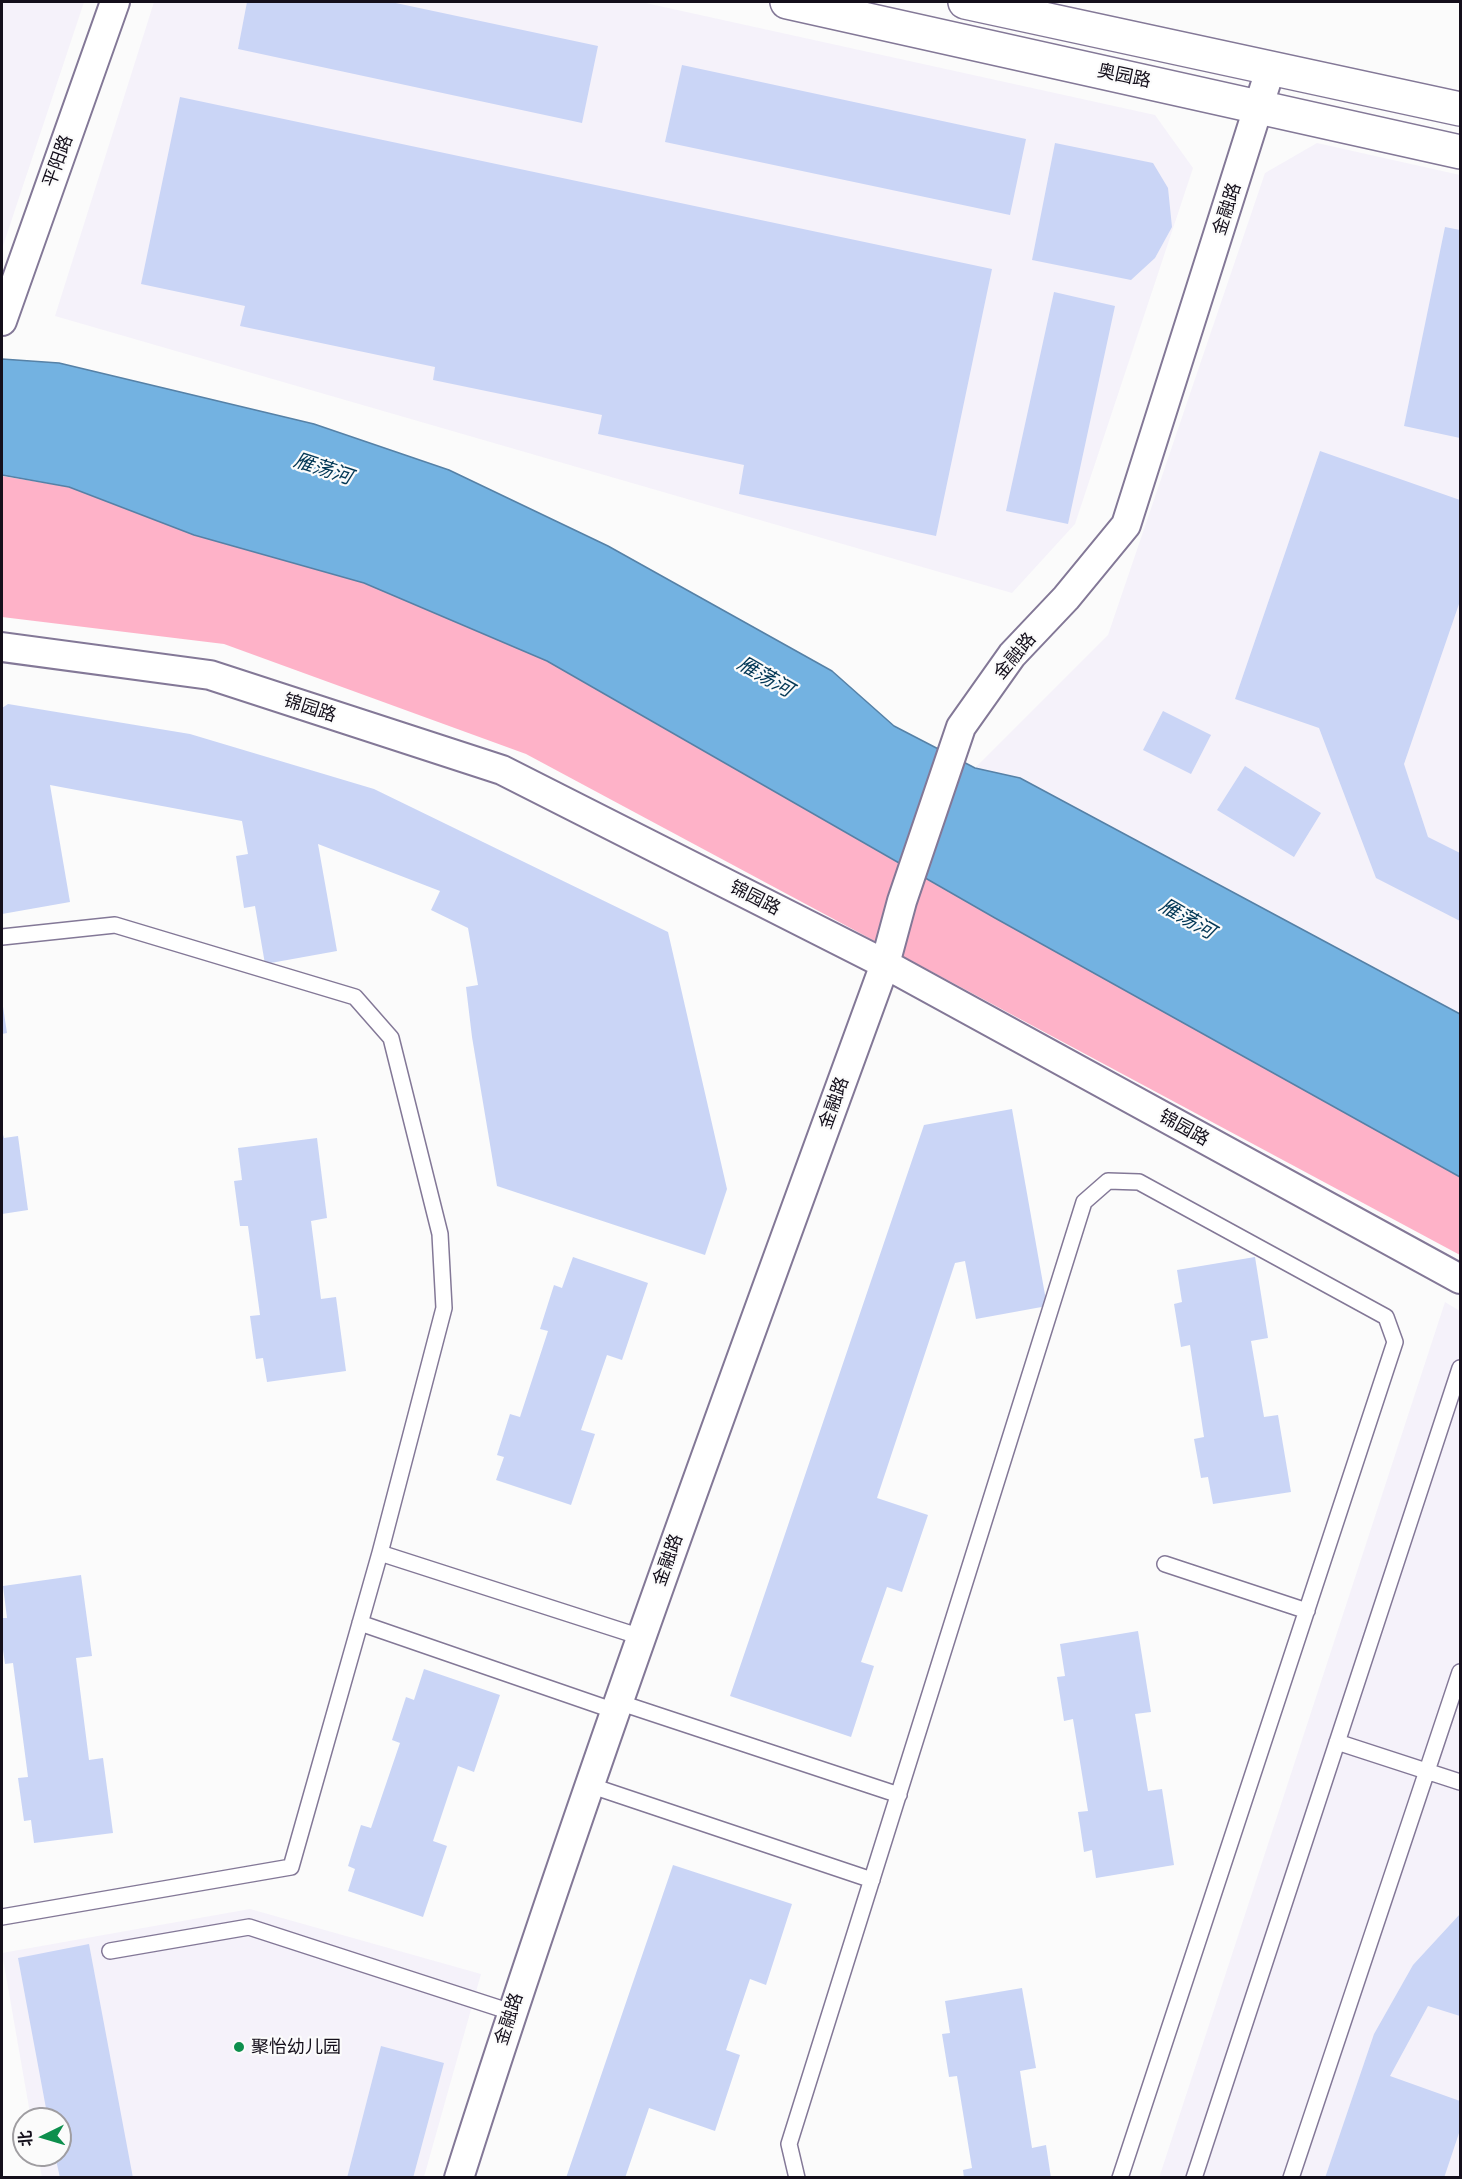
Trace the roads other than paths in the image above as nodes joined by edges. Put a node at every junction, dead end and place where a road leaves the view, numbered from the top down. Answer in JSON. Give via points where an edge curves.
{"nodes":[{"id":1,"x":115,"y":2,"type":"edge"},
{"id":2,"x":788,"y":2,"type":"edge"},
{"id":3,"x":965,"y":2,"type":"edge"},
{"id":4,"x":1271,"y":67,"type":"junction"},
{"id":5,"x":1260,"y":105,"type":"junction"},
{"id":6,"x":1461,"y":109,"type":"edge"},
{"id":7,"x":1461,"y":152,"type":"edge"},
{"id":8,"x":2,"y":321,"type":"edge"},
{"id":9,"x":2,"y":647,"type":"edge"},
{"id":10,"x":2,"y":937,"type":"edge"},
{"id":11,"x":885,"y":964,"type":"junction"},
{"id":12,"x":1461,"y":1279,"type":"edge"},
{"id":13,"x":1461,"y":1368,"type":"edge"},
{"id":14,"x":380,"y":1553,"type":"junction"},
{"id":15,"x":1165,"y":1564,"type":"dead end"},
{"id":16,"x":1307,"y":1611,"type":"junction"},
{"id":17,"x":360,"y":1623,"type":"junction"},
{"id":18,"x":641,"y":1636,"type":"junction"},
{"id":19,"x":1460,"y":1676,"type":"edge"},
{"id":20,"x":616,"y":1707,"type":"junction"},
{"id":21,"x":1337,"y":1742,"type":"junction"},
{"id":22,"x":1427,"y":1772,"type":"junction"},
{"id":23,"x":1461,"y":1782,"type":"edge"},
{"id":24,"x":589,"y":1785,"type":"junction"},
{"id":25,"x":899,"y":1795,"type":"junction"},
{"id":26,"x":872,"y":1880,"type":"junction"},
{"id":27,"x":2,"y":1917,"type":"edge"},
{"id":28,"x":110,"y":1951,"type":"dead end"},
{"id":29,"x":511,"y":2012,"type":"junction"},
{"id":30,"x":459,"y":2178,"type":"edge"},
{"id":31,"x":797,"y":2178,"type":"edge"},
{"id":32,"x":1120,"y":2178,"type":"edge"},
{"id":33,"x":1194,"y":2178,"type":"edge"},
{"id":34,"x":1291,"y":2178,"type":"edge"}],
"edges":[{"from":1,"to":8,"type":"street","name":"平阳路"},
{"from":2,"to":5,"type":"street","name":"奥园路"},
{"from":3,"to":4,"type":"street"},
{"from":4,"to":5,"type":"street","name":"金融路"},
{"from":4,"to":6,"type":"street"},
{"from":5,"to":7,"type":"street","name":"奥园路"},
{"from":5,"to":11,"type":"street","name":"金融路","via":[[1126,525],[1066,598],[1012,655],[961,727],[902,901]]},
{"from":9,"to":11,"type":"street","name":"锦园路","via":[[210,675],[502,770]]},
{"from":10,"to":14,"type":"lane","via":[[115,924],[355,997],[391,1038],[440,1234],[444,1308]]},
{"from":11,"to":12,"type":"street","name":"锦园路"},
{"from":11,"to":18,"type":"street","name":"金融路"},
{"from":13,"to":21,"type":"lane"},
{"from":14,"to":17,"type":"lane"},
{"from":14,"to":18,"type":"lane"},
{"from":15,"to":16,"type":"lane"},
{"from":16,"to":25,"type":"lane","via":[[1395,1342],[1386,1317],[1139,1182],[1108,1181],[1084,1202]]},
{"from":16,"to":32,"type":"lane"},
{"from":17,"to":20,"type":"lane"},
{"from":17,"to":27,"type":"lane","via":[[291,1867]]},
{"from":18,"to":20,"type":"street","name":"金融路"},
{"from":19,"to":22,"type":"lane"},
{"from":20,"to":24,"type":"street","name":"金融路"},
{"from":20,"to":25,"type":"lane"},
{"from":21,"to":22,"type":"lane"},
{"from":21,"to":33,"type":"lane"},
{"from":22,"to":23,"type":"lane"},
{"from":22,"to":34,"type":"lane"},
{"from":24,"to":26,"type":"lane"},
{"from":24,"to":29,"type":"street","name":"金融路"},
{"from":25,"to":26,"type":"lane"},
{"from":26,"to":31,"type":"lane","via":[[789,2144]]},
{"from":28,"to":29,"type":"lane","via":[[249,1927]]},
{"from":29,"to":30,"type":"street","name":"金融路"}]}
